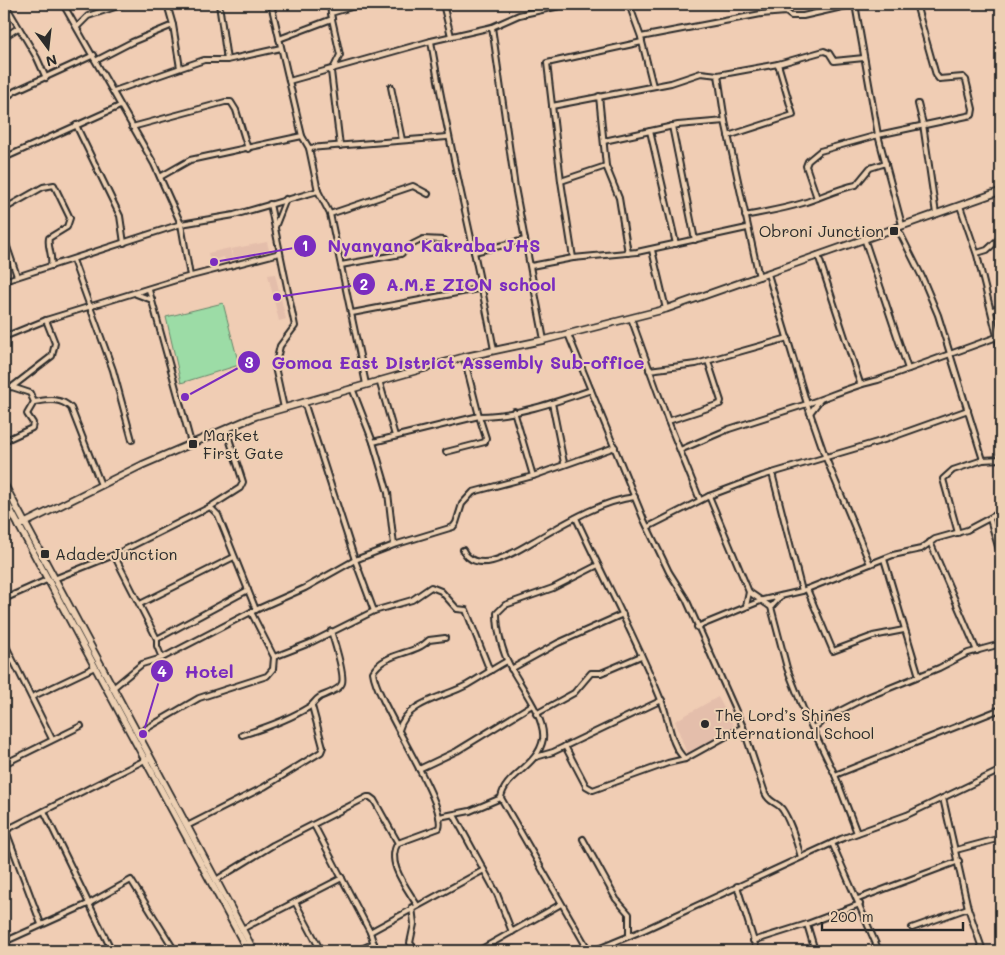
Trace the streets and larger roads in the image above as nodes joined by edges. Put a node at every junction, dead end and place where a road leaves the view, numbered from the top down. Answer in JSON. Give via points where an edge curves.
{"nodes":[{"id":1,"x":5,"y":4,"type":"edge"},
{"id":2,"x":63,"y":4,"type":"edge"},
{"id":3,"x":124,"y":4,"type":"edge"},
{"id":4,"x":167,"y":4,"type":"edge"},
{"id":5,"x":219,"y":4,"type":"edge"},
{"id":6,"x":271,"y":4,"type":"edge"},
{"id":7,"x":330,"y":4,"type":"edge"},
{"id":8,"x":362,"y":4,"type":"edge"},
{"id":9,"x":443,"y":4,"type":"edge"},
{"id":10,"x":569,"y":4,"type":"edge"},
{"id":11,"x":629,"y":4,"type":"edge"},
{"id":12,"x":786,"y":4,"type":"edge"},
{"id":13,"x":916,"y":4,"type":"edge"},
{"id":14,"x":546,"y":6,"type":"edge"},
{"id":15,"x":786,"y":12,"type":"junction"},
{"id":16,"x":331,"y":13,"type":"junction"},
{"id":17,"x":332,"y":19,"type":"junction"},
{"id":18,"x":173,"y":25,"type":"junction"},
{"id":19,"x":77,"y":27,"type":"junction"},
{"id":20,"x":492,"y":27,"type":"junction"},
{"id":21,"x":18,"y":28,"type":"junction"},
{"id":22,"x":451,"y":36,"type":"junction"},
{"id":23,"x":4,"y":37,"type":"edge"},
{"id":24,"x":641,"y":37,"type":"junction"},
{"id":25,"x":279,"y":39,"type":"junction"},
{"id":26,"x":431,"y":42,"type":"junction"},
{"id":27,"x":642,"y":42,"type":"junction"},
{"id":28,"x":281,"y":48,"type":"junction"},
{"id":29,"x":94,"y":55,"type":"junction"},
{"id":30,"x":864,"y":58,"type":"junction"},
{"id":31,"x":97,"y":60,"type":"junction"},
{"id":32,"x":227,"y":60,"type":"junction"},
{"id":33,"x":778,"y":64,"type":"junction"},
{"id":34,"x":180,"y":68,"type":"junction"},
{"id":35,"x":332,"y":70,"type":"junction"},
{"id":36,"x":718,"y":74,"type":"junction"},
{"id":37,"x":46,"y":78,"type":"junction"},
{"id":38,"x":289,"y":81,"type":"junction"},
{"id":39,"x":653,"y":86,"type":"junction"},
{"id":40,"x":392,"y":87,"type":"dead end"},
{"id":41,"x":114,"y":92,"type":"junction"},
{"id":42,"x":599,"y":96,"type":"junction"},
{"id":43,"x":4,"y":99,"type":"edge"},
{"id":44,"x":918,"y":104,"type":"dead end"},
{"id":45,"x":120,"y":106,"type":"junction"},
{"id":46,"x":552,"y":106,"type":"junction"},
{"id":47,"x":724,"y":121,"type":"junction"},
{"id":48,"x":923,"y":124,"type":"junction"},
{"id":49,"x":76,"y":125,"type":"junction"},
{"id":50,"x":672,"y":126,"type":"junction"},
{"id":51,"x":132,"y":127,"type":"junction"},
{"id":52,"x":650,"y":131,"type":"junction"},
{"id":53,"x":878,"y":135,"type":"junction"},
{"id":54,"x":302,"y":136,"type":"junction"},
{"id":55,"x":728,"y":136,"type":"junction"},
{"id":56,"x":447,"y":137,"type":"junction"},
{"id":57,"x":402,"y":140,"type":"junction"},
{"id":58,"x":604,"y":141,"type":"junction"},
{"id":59,"x":340,"y":146,"type":"junction"},
{"id":60,"x":310,"y":148,"type":"junction"},
{"id":61,"x":248,"y":149,"type":"junction"},
{"id":62,"x":4,"y":158,"type":"edge"},
{"id":63,"x":886,"y":163,"type":"junction"},
{"id":64,"x":606,"y":166,"type":"junction"},
{"id":65,"x":160,"y":177,"type":"junction"},
{"id":66,"x":561,"y":181,"type":"junction"},
{"id":67,"x":318,"y":191,"type":"junction"},
{"id":68,"x":1001,"y":191,"type":"edge"},
{"id":69,"x":428,"y":194,"type":"dead end"},
{"id":70,"x":817,"y":198,"type":"junction"},
{"id":71,"x":286,"y":199,"type":"junction"},
{"id":72,"x":270,"y":204,"type":"junction"},
{"id":73,"x":960,"y":206,"type":"junction"},
{"id":74,"x":4,"y":209,"type":"edge"},
{"id":75,"x":330,"y":214,"type":"junction"},
{"id":76,"x":936,"y":214,"type":"junction"},
{"id":77,"x":745,"y":216,"type":"junction"},
{"id":78,"x":181,"y":224,"type":"junction"},
{"id":79,"x":899,"y":226,"type":"junction"},
{"id":80,"x":275,"y":228,"type":"junction"},
{"id":81,"x":747,"y":228,"type":"junction"},
{"id":82,"x":1001,"y":237,"type":"edge"},
{"id":83,"x":4,"y":238,"type":"edge"},
{"id":84,"x":864,"y":238,"type":"junction"},
{"id":85,"x":444,"y":240,"type":"dead end"},
{"id":86,"x":525,"y":240,"type":"junction"},
{"id":87,"x":695,"y":240,"type":"junction"},
{"id":88,"x":124,"y":243,"type":"junction"},
{"id":89,"x":676,"y":244,"type":"junction"},
{"id":90,"x":652,"y":250,"type":"junction"},
{"id":91,"x":474,"y":252,"type":"junction"},
{"id":92,"x":280,"y":253,"type":"junction"},
{"id":93,"x":628,"y":253,"type":"junction"},
{"id":94,"x":977,"y":253,"type":"junction"},
{"id":95,"x":818,"y":255,"type":"junction"},
{"id":96,"x":573,"y":258,"type":"junction"},
{"id":97,"x":73,"y":260,"type":"junction"},
{"id":98,"x":341,"y":265,"type":"junction"},
{"id":99,"x":51,"y":266,"type":"junction"},
{"id":100,"x":531,"y":266,"type":"junction"},
{"id":101,"x":768,"y":274,"type":"junction"},
{"id":102,"x":17,"y":276,"type":"junction"},
{"id":103,"x":190,"y":276,"type":"junction"},
{"id":104,"x":758,"y":277,"type":"junction"},
{"id":105,"x":4,"y":281,"type":"edge"},
{"id":106,"x":483,"y":288,"type":"junction"},
{"id":107,"x":149,"y":290,"type":"junction"},
{"id":108,"x":136,"y":294,"type":"junction"},
{"id":109,"x":152,"y":300,"type":"junction"},
{"id":110,"x":92,"y":307,"type":"junction"},
{"id":111,"x":1001,"y":308,"type":"edge"},
{"id":112,"x":666,"y":309,"type":"junction"},
{"id":113,"x":992,"y":310,"type":"junction"},
{"id":114,"x":352,"y":313,"type":"junction"},
{"id":115,"x":631,"y":318,"type":"junction"},
{"id":116,"x":46,"y":320,"type":"junction"},
{"id":117,"x":568,"y":334,"type":"junction"},
{"id":118,"x":4,"y":336,"type":"edge"},
{"id":119,"x":998,"y":337,"type":"junction"},
{"id":120,"x":788,"y":338,"type":"junction"},
{"id":121,"x":544,"y":340,"type":"junction"},
{"id":122,"x":494,"y":350,"type":"junction"},
{"id":123,"x":1001,"y":352,"type":"edge"},
{"id":124,"x":950,"y":353,"type":"junction"},
{"id":125,"x":464,"y":357,"type":"junction"},
{"id":126,"x":708,"y":361,"type":"junction"},
{"id":127,"x":908,"y":368,"type":"junction"},
{"id":128,"x":649,"y":370,"type":"junction"},
{"id":129,"x":378,"y":380,"type":"junction"},
{"id":130,"x":860,"y":383,"type":"junction"},
{"id":131,"x":366,"y":384,"type":"junction"},
{"id":132,"x":12,"y":387,"type":"junction"},
{"id":133,"x":4,"y":388,"type":"edge"},
{"id":134,"x":352,"y":388,"type":"junction"},
{"id":135,"x":591,"y":390,"type":"junction"},
{"id":136,"x":820,"y":400,"type":"junction"},
{"id":137,"x":303,"y":401,"type":"junction"},
{"id":138,"x":34,"y":402,"type":"junction"},
{"id":139,"x":552,"y":403,"type":"junction"},
{"id":140,"x":807,"y":404,"type":"junction"},
{"id":141,"x":284,"y":408,"type":"junction"},
{"id":142,"x":968,"y":410,"type":"junction"},
{"id":143,"x":514,"y":411,"type":"junction"},
{"id":144,"x":810,"y":413,"type":"junction"},
{"id":145,"x":479,"y":416,"type":"junction"},
{"id":146,"x":668,"y":421,"type":"junction"},
{"id":147,"x":226,"y":427,"type":"junction"},
{"id":148,"x":395,"y":436,"type":"junction"},
{"id":149,"x":132,"y":440,"type":"dead end"},
{"id":150,"x":4,"y":441,"type":"edge"},
{"id":151,"x":373,"y":442,"type":"junction"},
{"id":152,"x":191,"y":443,"type":"junction"},
{"id":153,"x":615,"y":447,"type":"junction"},
{"id":154,"x":680,"y":450,"type":"junction"},
{"id":155,"x":446,"y":452,"type":"dead end"},
{"id":156,"x":826,"y":456,"type":"junction"},
{"id":157,"x":1001,"y":459,"type":"edge"},
{"id":158,"x":983,"y":460,"type":"junction"},
{"id":159,"x":564,"y":463,"type":"junction"},
{"id":160,"x":772,"y":472,"type":"junction"},
{"id":161,"x":534,"y":476,"type":"junction"},
{"id":162,"x":4,"y":484,"type":"edge"},
{"id":163,"x":101,"y":485,"type":"junction"},
{"id":164,"x":709,"y":496,"type":"junction"},
{"id":165,"x":635,"y":497,"type":"junction"},
{"id":166,"x":4,"y":498,"type":"edge"},
{"id":167,"x":700,"y":500,"type":"junction"},
{"id":168,"x":210,"y":507,"type":"junction"},
{"id":169,"x":1001,"y":512,"type":"edge"},
{"id":170,"x":576,"y":518,"type":"junction"},
{"id":171,"x":990,"y":518,"type":"junction"},
{"id":172,"x":26,"y":522,"type":"junction"},
{"id":173,"x":19,"y":526,"type":"junction"},
{"id":174,"x":648,"y":527,"type":"junction"},
{"id":175,"x":958,"y":533,"type":"junction"},
{"id":176,"x":930,"y":542,"type":"junction"},
{"id":177,"x":394,"y":545,"type":"junction"},
{"id":178,"x":463,"y":550,"type":"dead end"},
{"id":179,"x":114,"y":555,"type":"junction"},
{"id":180,"x":234,"y":557,"type":"junction"},
{"id":181,"x":1001,"y":557,"type":"edge"},
{"id":182,"x":884,"y":559,"type":"junction"},
{"id":183,"x":355,"y":560,"type":"junction"},
{"id":184,"x":870,"y":564,"type":"junction"},
{"id":185,"x":598,"y":565,"type":"junction"},
{"id":186,"x":52,"y":579,"type":"junction"},
{"id":187,"x":807,"y":589,"type":"junction"},
{"id":188,"x":248,"y":590,"type":"junction"},
{"id":189,"x":802,"y":591,"type":"junction"},
{"id":190,"x":749,"y":592,"type":"junction"},
{"id":191,"x":781,"y":596,"type":"junction"},
{"id":192,"x":4,"y":599,"type":"edge"},
{"id":193,"x":763,"y":600,"type":"junction"},
{"id":194,"x":140,"y":604,"type":"junction"},
{"id":195,"x":746,"y":606,"type":"junction"},
{"id":196,"x":771,"y":607,"type":"junction"},
{"id":197,"x":256,"y":610,"type":"junction"},
{"id":198,"x":374,"y":611,"type":"junction"},
{"id":199,"x":251,"y":612,"type":"junction"},
{"id":200,"x":623,"y":614,"type":"junction"},
{"id":201,"x":697,"y":627,"type":"junction"},
{"id":202,"x":904,"y":630,"type":"junction"},
{"id":203,"x":331,"y":631,"type":"junction"},
{"id":204,"x":445,"y":638,"type":"dead end"},
{"id":205,"x":157,"y":639,"type":"junction"},
{"id":206,"x":4,"y":642,"type":"edge"},
{"id":207,"x":1001,"y":644,"type":"edge"},
{"id":208,"x":977,"y":651,"type":"junction"},
{"id":209,"x":642,"y":656,"type":"junction"},
{"id":210,"x":274,"y":657,"type":"junction"},
{"id":211,"x":162,"y":658,"type":"junction"},
{"id":212,"x":507,"y":661,"type":"junction"},
{"id":213,"x":95,"y":667,"type":"junction"},
{"id":214,"x":511,"y":669,"type":"junction"},
{"id":215,"x":490,"y":671,"type":"junction"},
{"id":216,"x":919,"y":676,"type":"junction"},
{"id":217,"x":112,"y":688,"type":"junction"},
{"id":218,"x":32,"y":697,"type":"junction"},
{"id":219,"x":662,"y":700,"type":"junction"},
{"id":220,"x":532,"y":705,"type":"junction"},
{"id":221,"x":312,"y":706,"type":"junction"},
{"id":222,"x":1001,"y":709,"type":"edge"},
{"id":223,"x":536,"y":714,"type":"junction"},
{"id":224,"x":394,"y":719,"type":"junction"},
{"id":225,"x":402,"y":720,"type":"junction"},
{"id":226,"x":81,"y":726,"type":"dead end"},
{"id":227,"x":743,"y":727,"type":"junction"},
{"id":228,"x":813,"y":728,"type":"junction"},
{"id":229,"x":399,"y":730,"type":"junction"},
{"id":230,"x":137,"y":734,"type":"junction"},
{"id":231,"x":242,"y":735,"type":"dead end"},
{"id":232,"x":52,"y":739,"type":"junction"},
{"id":233,"x":566,"y":746,"type":"junction"},
{"id":234,"x":536,"y":757,"type":"junction"},
{"id":235,"x":147,"y":759,"type":"junction"},
{"id":236,"x":685,"y":759,"type":"junction"},
{"id":237,"x":4,"y":763,"type":"edge"},
{"id":238,"x":419,"y":769,"type":"junction"},
{"id":239,"x":1001,"y":770,"type":"edge"},
{"id":240,"x":835,"y":775,"type":"junction"},
{"id":241,"x":501,"y":798,"type":"junction"},
{"id":242,"x":943,"y":798,"type":"junction"},
{"id":243,"x":44,"y":811,"type":"junction"},
{"id":244,"x":454,"y":814,"type":"junction"},
{"id":245,"x":439,"y":817,"type":"junction"},
{"id":246,"x":314,"y":824,"type":"junction"},
{"id":247,"x":187,"y":826,"type":"junction"},
{"id":248,"x":5,"y":831,"type":"edge"},
{"id":249,"x":857,"y":833,"type":"junction"},
{"id":250,"x":1001,"y":838,"type":"edge"},
{"id":251,"x":583,"y":839,"type":"dead end"},
{"id":252,"x":398,"y":843,"type":"junction"},
{"id":253,"x":832,"y":843,"type":"junction"},
{"id":254,"x":956,"y":850,"type":"junction"},
{"id":255,"x":801,"y":857,"type":"junction"},
{"id":256,"x":959,"y":860,"type":"junction"},
{"id":257,"x":484,"y":870,"type":"junction"},
{"id":258,"x":342,"y":878,"type":"junction"},
{"id":259,"x":216,"y":880,"type":"junction"},
{"id":260,"x":737,"y":886,"type":"junction"},
{"id":261,"x":858,"y":899,"type":"junction"},
{"id":262,"x":295,"y":902,"type":"junction"},
{"id":263,"x":88,"y":904,"type":"junction"},
{"id":264,"x":561,"y":904,"type":"junction"},
{"id":265,"x":860,"y":904,"type":"junction"},
{"id":266,"x":417,"y":905,"type":"junction"},
{"id":267,"x":412,"y":907,"type":"junction"},
{"id":268,"x":968,"y":908,"type":"junction"},
{"id":269,"x":41,"y":924,"type":"junction"},
{"id":270,"x":807,"y":924,"type":"junction"},
{"id":271,"x":912,"y":928,"type":"dead end"},
{"id":272,"x":242,"y":929,"type":"junction"},
{"id":273,"x":370,"y":932,"type":"junction"},
{"id":274,"x":512,"y":932,"type":"junction"},
{"id":275,"x":630,"y":936,"type":"junction"},
{"id":276,"x":753,"y":941,"type":"junction"},
{"id":277,"x":4,"y":942,"type":"edge"},
{"id":278,"x":374,"y":943,"type":"junction"},
{"id":279,"x":614,"y":943,"type":"junction"},
{"id":280,"x":110,"y":949,"type":"edge"},
{"id":281,"x":102,"y":951,"type":"edge"},
{"id":282,"x":175,"y":951,"type":"edge"},
{"id":283,"x":248,"y":951,"type":"edge"},
{"id":284,"x":254,"y":951,"type":"edge"},
{"id":285,"x":320,"y":951,"type":"edge"},
{"id":286,"x":357,"y":951,"type":"edge"},
{"id":287,"x":376,"y":951,"type":"edge"},
{"id":288,"x":416,"y":951,"type":"edge"},
{"id":289,"x":478,"y":951,"type":"edge"},
{"id":290,"x":591,"y":951,"type":"edge"},
{"id":291,"x":616,"y":951,"type":"edge"},
{"id":292,"x":757,"y":951,"type":"edge"},
{"id":293,"x":815,"y":951,"type":"edge"},
{"id":294,"x":879,"y":951,"type":"edge"},
{"id":295,"x":983,"y":951,"type":"edge"}],
"edges":[{"from":1,"to":21,"type":"street"},
{"from":2,"to":19,"type":"street"},
{"from":3,"to":19,"type":"street","via":[[88,16]]},
{"from":4,"to":18,"type":"street"},
{"from":5,"to":32,"type":"street"},
{"from":6,"to":25,"type":"street"},
{"from":7,"to":16,"type":"street"},
{"from":8,"to":16,"type":"street"},
{"from":9,"to":22,"type":"street"},
{"from":10,"to":14,"type":"street"},
{"from":11,"to":24,"type":"street"},
{"from":12,"to":15,"type":"street"},
{"from":13,"to":48,"type":"street","via":[[936,75],[939,79],[963,77],[973,110],[967,118]]},
{"from":14,"to":20,"type":"street"},
{"from":15,"to":24,"type":"street"},
{"from":15,"to":30,"type":"street","via":[[796,17],[855,4]]},
{"from":16,"to":17,"type":"street"},
{"from":17,"to":25,"type":"street"},
{"from":17,"to":35,"type":"street","via":[[340,55]]},
{"from":18,"to":31,"type":"street"},
{"from":18,"to":34,"type":"street"},
{"from":19,"to":29,"type":"street"},
{"from":20,"to":22,"type":"street"},
{"from":20,"to":86,"type":"street"},
{"from":21,"to":23,"type":"street"},
{"from":21,"to":37,"type":"street"},
{"from":22,"to":26,"type":"street"},
{"from":24,"to":27,"type":"street"},
{"from":25,"to":28,"type":"street"},
{"from":26,"to":35,"type":"street"},
{"from":26,"to":56,"type":"street"},
{"from":27,"to":39,"type":"street"},
{"from":27,"to":46,"type":"street","via":[[549,61],[546,66]]},
{"from":28,"to":32,"type":"street"},
{"from":28,"to":38,"type":"street"},
{"from":29,"to":31,"type":"street"},
{"from":29,"to":37,"type":"street"},
{"from":30,"to":33,"type":"street","via":[[835,61],[824,51]]},
{"from":30,"to":53,"type":"street"},
{"from":31,"to":41,"type":"street"},
{"from":32,"to":34,"type":"street","via":[[204,60]]},
{"from":33,"to":36,"type":"street"},
{"from":33,"to":55,"type":"street","via":[[793,115]]},
{"from":34,"to":41,"type":"street"},
{"from":35,"to":38,"type":"street"},
{"from":35,"to":59,"type":"street"},
{"from":36,"to":39,"type":"street","via":[[702,73]]},
{"from":36,"to":47,"type":"street"},
{"from":37,"to":43,"type":"street"},
{"from":38,"to":54,"type":"street"},
{"from":39,"to":42,"type":"street"},
{"from":40,"to":57,"type":"street"},
{"from":41,"to":45,"type":"street"},
{"from":42,"to":46,"type":"street"},
{"from":42,"to":58,"type":"street"},
{"from":44,"to":48,"type":"street"},
{"from":45,"to":49,"type":"street"},
{"from":45,"to":51,"type":"street"},
{"from":46,"to":66,"type":"street"},
{"from":47,"to":50,"type":"street"},
{"from":47,"to":55,"type":"street"},
{"from":48,"to":53,"type":"street"},
{"from":48,"to":76,"type":"street"},
{"from":49,"to":62,"type":"street"},
{"from":49,"to":88,"type":"street","via":[[120,216]]},
{"from":50,"to":52,"type":"street"},
{"from":50,"to":87,"type":"street"},
{"from":51,"to":61,"type":"street","via":[[231,102]]},
{"from":51,"to":65,"type":"street"},
{"from":52,"to":58,"type":"street"},
{"from":52,"to":89,"type":"street"},
{"from":53,"to":63,"type":"street"},
{"from":53,"to":70,"type":"street","via":[[820,151],[808,161],[809,176]]},
{"from":54,"to":60,"type":"street"},
{"from":54,"to":61,"type":"street"},
{"from":55,"to":77,"type":"street"},
{"from":56,"to":57,"type":"street"},
{"from":56,"to":91,"type":"street"},
{"from":57,"to":59,"type":"street"},
{"from":58,"to":64,"type":"street"},
{"from":59,"to":60,"type":"street"},
{"from":60,"to":67,"type":"street"},
{"from":61,"to":65,"type":"street","via":[[190,160]]},
{"from":63,"to":70,"type":"street","via":[[870,168],[856,185],[838,188]]},
{"from":63,"to":79,"type":"street"},
{"from":64,"to":66,"type":"street"},
{"from":64,"to":93,"type":"street","via":[[619,198]]},
{"from":65,"to":78,"type":"street"},
{"from":66,"to":96,"type":"street"},
{"from":67,"to":71,"type":"street"},
{"from":67,"to":75,"type":"street"},
{"from":68,"to":73,"type":"street"},
{"from":69,"to":75,"type":"street","via":[[413,186]]},
{"from":70,"to":77,"type":"street"},
{"from":71,"to":72,"type":"street"},
{"from":71,"to":80,"type":"street"},
{"from":72,"to":78,"type":"street"},
{"from":72,"to":80,"type":"street"},
{"from":73,"to":76,"type":"street"},
{"from":73,"to":94,"type":"street"},
{"from":74,"to":99,"type":"street","via":[[43,187],[54,185],[70,218],[67,227],[49,238]]},
{"from":75,"to":98,"type":"street"},
{"from":76,"to":79,"type":"street"},
{"from":77,"to":81,"type":"street"},
{"from":78,"to":88,"type":"street"},
{"from":78,"to":103,"type":"street"},
{"from":79,"to":84,"type":"street"},
{"from":79,"to":124,"type":"street"},
{"from":80,"to":92,"type":"street"},
{"from":81,"to":87,"type":"street"},
{"from":81,"to":104,"type":"street"},
{"from":82,"to":94,"type":"street","via":[[991,248]]},
{"from":83,"to":102,"type":"street"},
{"from":84,"to":95,"type":"street"},
{"from":84,"to":127,"type":"street"},
{"from":85,"to":98,"type":"street","via":[[423,239],[401,254]]},
{"from":86,"to":91,"type":"street"},
{"from":86,"to":100,"type":"street"},
{"from":87,"to":89,"type":"street"},
{"from":88,"to":97,"type":"street"},
{"from":89,"to":90,"type":"street"},
{"from":90,"to":93,"type":"street"},
{"from":90,"to":112,"type":"street"},
{"from":91,"to":106,"type":"street"},
{"from":92,"to":103,"type":"street"},
{"from":92,"to":141,"type":"street","via":[[295,326],[280,346],[275,367]]},
{"from":93,"to":96,"type":"street"},
{"from":94,"to":113,"type":"street"},
{"from":95,"to":101,"type":"street"},
{"from":95,"to":130,"type":"street"},
{"from":96,"to":100,"type":"street"},
{"from":97,"to":99,"type":"street"},
{"from":97,"to":110,"type":"street"},
{"from":98,"to":114,"type":"street"},
{"from":99,"to":102,"type":"street"},
{"from":100,"to":121,"type":"street"},
{"from":101,"to":104,"type":"street"},
{"from":101,"to":120,"type":"street"},
{"from":102,"to":105,"type":"street"},
{"from":103,"to":107,"type":"street"},
{"from":104,"to":112,"type":"street"},
{"from":106,"to":114,"type":"street"},
{"from":106,"to":122,"type":"street"},
{"from":107,"to":108,"type":"street"},
{"from":107,"to":109,"type":"street"},
{"from":108,"to":109,"type":"street"},
{"from":108,"to":110,"type":"street"},
{"from":109,"to":152,"type":"street"},
{"from":110,"to":116,"type":"street"},
{"from":110,"to":149,"type":"street"},
{"from":111,"to":113,"type":"street"},
{"from":112,"to":115,"type":"street"},
{"from":113,"to":119,"type":"street"},
{"from":114,"to":131,"type":"street"},
{"from":115,"to":117,"type":"street"},
{"from":115,"to":128,"type":"street"},
{"from":116,"to":118,"type":"street"},
{"from":116,"to":132,"type":"street","via":[[55,343],[52,356]]},
{"from":117,"to":121,"type":"street"},
{"from":117,"to":135,"type":"street"},
{"from":119,"to":123,"type":"street"},
{"from":119,"to":124,"type":"street"},
{"from":120,"to":126,"type":"street"},
{"from":120,"to":140,"type":"street"},
{"from":121,"to":122,"type":"street"},
{"from":122,"to":125,"type":"street"},
{"from":124,"to":127,"type":"street"},
{"from":124,"to":142,"type":"street"},
{"from":125,"to":129,"type":"street"},
{"from":125,"to":145,"type":"street"},
{"from":126,"to":128,"type":"street"},
{"from":126,"to":146,"type":"street","via":[[720,404]]},
{"from":127,"to":130,"type":"street","via":[[878,380]]},
{"from":128,"to":146,"type":"street"},
{"from":129,"to":131,"type":"street"},
{"from":129,"to":148,"type":"street"},
{"from":130,"to":136,"type":"street"},
{"from":131,"to":134,"type":"street"},
{"from":132,"to":133,"type":"street"},
{"from":132,"to":138,"type":"street","via":[[30,393]]},
{"from":134,"to":137,"type":"street"},
{"from":134,"to":151,"type":"street"},
{"from":135,"to":139,"type":"street"},
{"from":135,"to":153,"type":"street"},
{"from":136,"to":140,"type":"street"},
{"from":136,"to":144,"type":"street"},
{"from":137,"to":141,"type":"street"},
{"from":137,"to":183,"type":"street"},
{"from":138,"to":150,"type":"street","via":[[28,414],[32,428]]},
{"from":138,"to":163,"type":"street","via":[[57,400],[71,408]]},
{"from":139,"to":143,"type":"street"},
{"from":139,"to":159,"type":"street"},
{"from":140,"to":144,"type":"street"},
{"from":140,"to":154,"type":"street","via":[[729,429]]},
{"from":141,"to":147,"type":"street"},
{"from":142,"to":156,"type":"street","via":[[884,440]]},
{"from":142,"to":158,"type":"street"},
{"from":143,"to":145,"type":"street"},
{"from":143,"to":161,"type":"street"},
{"from":144,"to":156,"type":"street"},
{"from":145,"to":148,"type":"street"},
{"from":145,"to":155,"type":"street","via":[[485,442]]},
{"from":146,"to":154,"type":"street"},
{"from":147,"to":152,"type":"street"},
{"from":147,"to":168,"type":"street","via":[[243,482],[240,488]]},
{"from":148,"to":151,"type":"street"},
{"from":151,"to":177,"type":"street","via":[[388,493]]},
{"from":152,"to":163,"type":"street"},
{"from":153,"to":159,"type":"street"},
{"from":153,"to":165,"type":"street"},
{"from":154,"to":167,"type":"street"},
{"from":156,"to":160,"type":"street"},
{"from":156,"to":184,"type":"street"},
{"from":157,"to":158,"type":"street"},
{"from":158,"to":175,"type":"street","via":[[953,470],[943,479]]},
{"from":159,"to":161,"type":"street"},
{"from":160,"to":164,"type":"street"},
{"from":160,"to":189,"type":"street"},
{"from":161,"to":177,"type":"street","via":[[473,492],[462,504],[455,526]]},
{"from":162,"to":172,"type":"street"},
{"from":163,"to":172,"type":"street"},
{"from":164,"to":167,"type":"street"},
{"from":164,"to":190,"type":"street"},
{"from":165,"to":170,"type":"street","via":[[618,500]]},
{"from":165,"to":174,"type":"street"},
{"from":166,"to":173,"type":"street"},
{"from":167,"to":174,"type":"street"},
{"from":168,"to":179,"type":"street"},
{"from":168,"to":180,"type":"street","via":[[218,515]]},
{"from":169,"to":171,"type":"street"},
{"from":170,"to":178,"type":"street","via":[[492,561],[471,560]]},
{"from":170,"to":185,"type":"street"},
{"from":171,"to":175,"type":"street"},
{"from":171,"to":181,"type":"street"},
{"from":172,"to":173,"type":"street"},
{"from":172,"to":186,"type":"street"},
{"from":173,"to":186,"type":"street"},
{"from":174,"to":201,"type":"street","via":[[684,594]]},
{"from":175,"to":176,"type":"street"},
{"from":176,"to":182,"type":"street","via":[[917,551],[901,552]]},
{"from":176,"to":208,"type":"street"},
{"from":177,"to":183,"type":"street"},
{"from":179,"to":186,"type":"street"},
{"from":179,"to":194,"type":"street"},
{"from":180,"to":188,"type":"street"},
{"from":180,"to":194,"type":"street"},
{"from":182,"to":184,"type":"street"},
{"from":182,"to":202,"type":"street"},
{"from":183,"to":197,"type":"street"},
{"from":183,"to":198,"type":"street"},
{"from":184,"to":187,"type":"street"},
{"from":185,"to":200,"type":"street"},
{"from":185,"to":212,"type":"street","via":[[553,588],[500,609],[497,618]]},
{"from":186,"to":192,"type":"street"},
{"from":186,"to":213,"type":"street"},
{"from":186,"to":217,"type":"street"},
{"from":187,"to":189,"type":"street"},
{"from":187,"to":202,"type":"street","via":[[833,651],[868,637]]},
{"from":188,"to":197,"type":"street"},
{"from":188,"to":205,"type":"street"},
{"from":189,"to":191,"type":"street"},
{"from":190,"to":193,"type":"street"},
{"from":190,"to":195,"type":"street"},
{"from":191,"to":193,"type":"street"},
{"from":191,"to":196,"type":"street"},
{"from":193,"to":195,"type":"street"},
{"from":193,"to":196,"type":"street"},
{"from":194,"to":205,"type":"street"},
{"from":195,"to":201,"type":"street"},
{"from":196,"to":228,"type":"street","via":[[787,668]]},
{"from":197,"to":199,"type":"street"},
{"from":198,"to":203,"type":"street"},
{"from":198,"to":215,"type":"street","via":[[412,600],[427,588],[435,588],[456,608],[466,610]]},
{"from":199,"to":210,"type":"street"},
{"from":199,"to":211,"type":"street"},
{"from":200,"to":209,"type":"street"},
{"from":200,"to":214,"type":"street","via":[[558,643]]},
{"from":201,"to":227,"type":"street"},
{"from":202,"to":216,"type":"street"},
{"from":203,"to":210,"type":"street"},
{"from":203,"to":221,"type":"street","via":[[340,662],[342,684]]},
{"from":204,"to":224,"type":"street","via":[[429,640],[423,646],[376,666],[374,679]]},
{"from":205,"to":211,"type":"street"},
{"from":206,"to":218,"type":"street"},
{"from":207,"to":208,"type":"street"},
{"from":208,"to":216,"type":"street"},
{"from":209,"to":219,"type":"street"},
{"from":209,"to":223,"type":"street","via":[[601,673],[591,673],[574,693]]},
{"from":210,"to":230,"type":"street","via":[[273,670],[267,676],[200,698]]},
{"from":211,"to":217,"type":"street","via":[[142,664]]},
{"from":212,"to":214,"type":"street"},
{"from":212,"to":215,"type":"street"},
{"from":213,"to":218,"type":"street"},
{"from":213,"to":235,"type":"street"},
{"from":214,"to":220,"type":"street"},
{"from":215,"to":225,"type":"street","via":[[419,706]]},
{"from":216,"to":228,"type":"street","via":[[865,698]]},
{"from":217,"to":230,"type":"street"},
{"from":218,"to":232,"type":"street"},
{"from":219,"to":233,"type":"street"},
{"from":219,"to":236,"type":"street","via":[[677,751]]},
{"from":220,"to":223,"type":"street"},
{"from":220,"to":238,"type":"street","via":[[457,751]]},
{"from":221,"to":231,"type":"street"},
{"from":221,"to":247,"type":"street","via":[[323,747],[321,752],[264,787]]},
{"from":222,"to":240,"type":"street"},
{"from":223,"to":234,"type":"street","via":[[543,739]]},
{"from":224,"to":225,"type":"street"},
{"from":224,"to":229,"type":"street"},
{"from":225,"to":229,"type":"street"},
{"from":226,"to":232,"type":"street"},
{"from":227,"to":236,"type":"street"},
{"from":227,"to":255,"type":"street","via":[[765,793],[770,802],[784,812]]},
{"from":228,"to":240,"type":"street"},
{"from":229,"to":238,"type":"street"},
{"from":230,"to":235,"type":"street"},
{"from":232,"to":237,"type":"street"},
{"from":233,"to":234,"type":"street"},
{"from":233,"to":236,"type":"street","via":[[589,790]]},
{"from":234,"to":241,"type":"street","via":[[507,784]]},
{"from":235,"to":243,"type":"street"},
{"from":235,"to":247,"type":"street"},
{"from":235,"to":283,"type":"street"},
{"from":238,"to":245,"type":"street"},
{"from":239,"to":242,"type":"street"},
{"from":240,"to":249,"type":"street"},
{"from":241,"to":244,"type":"street"},
{"from":241,"to":264,"type":"street"},
{"from":242,"to":249,"type":"street"},
{"from":242,"to":254,"type":"street"},
{"from":243,"to":248,"type":"street"},
{"from":243,"to":263,"type":"street"},
{"from":244,"to":245,"type":"street"},
{"from":244,"to":257,"type":"street"},
{"from":245,"to":252,"type":"street","via":[[437,829]]},
{"from":246,"to":252,"type":"street","via":[[370,797]]},
{"from":246,"to":258,"type":"street"},
{"from":246,"to":259,"type":"street"},
{"from":247,"to":259,"type":"street"},
{"from":248,"to":269,"type":"street"},
{"from":249,"to":253,"type":"street"},
{"from":250,"to":254,"type":"street"},
{"from":251,"to":275,"type":"street","via":[[616,899],[630,914]]},
{"from":252,"to":266,"type":"street","via":[[393,852],[396,867]]},
{"from":253,"to":255,"type":"street"},
{"from":253,"to":261,"type":"street"},
{"from":254,"to":256,"type":"street"},
{"from":255,"to":260,"type":"street"},
{"from":256,"to":261,"type":"street"},
{"from":256,"to":268,"type":"street"},
{"from":257,"to":266,"type":"street"},
{"from":257,"to":274,"type":"street"},
{"from":258,"to":262,"type":"street"},
{"from":258,"to":273,"type":"street"},
{"from":259,"to":272,"type":"street"},
{"from":260,"to":275,"type":"street"},
{"from":260,"to":276,"type":"street"},
{"from":261,"to":265,"type":"street"},
{"from":262,"to":272,"type":"street"},
{"from":262,"to":285,"type":"street"},
{"from":263,"to":269,"type":"street"},
{"from":263,"to":280,"type":"street"},
{"from":263,"to":282,"type":"street","via":[[131,880]]},
{"from":264,"to":274,"type":"street"},
{"from":264,"to":290,"type":"street"},
{"from":265,"to":270,"type":"street"},
{"from":265,"to":294,"type":"street"},
{"from":266,"to":267,"type":"street"},
{"from":267,"to":273,"type":"street"},
{"from":267,"to":288,"type":"street","via":[[414,924],[410,943]]},
{"from":268,"to":271,"type":"street"},
{"from":268,"to":295,"type":"street"},
{"from":269,"to":277,"type":"street"},
{"from":270,"to":276,"type":"street"},
{"from":270,"to":293,"type":"street"},
{"from":272,"to":284,"type":"street"},
{"from":273,"to":278,"type":"street"},
{"from":274,"to":289,"type":"street"},
{"from":275,"to":279,"type":"street"},
{"from":276,"to":292,"type":"street"},
{"from":278,"to":286,"type":"street"},
{"from":278,"to":287,"type":"street"},
{"from":279,"to":290,"type":"street"},
{"from":279,"to":291,"type":"street"},
{"from":280,"to":281,"type":"street"}]}
